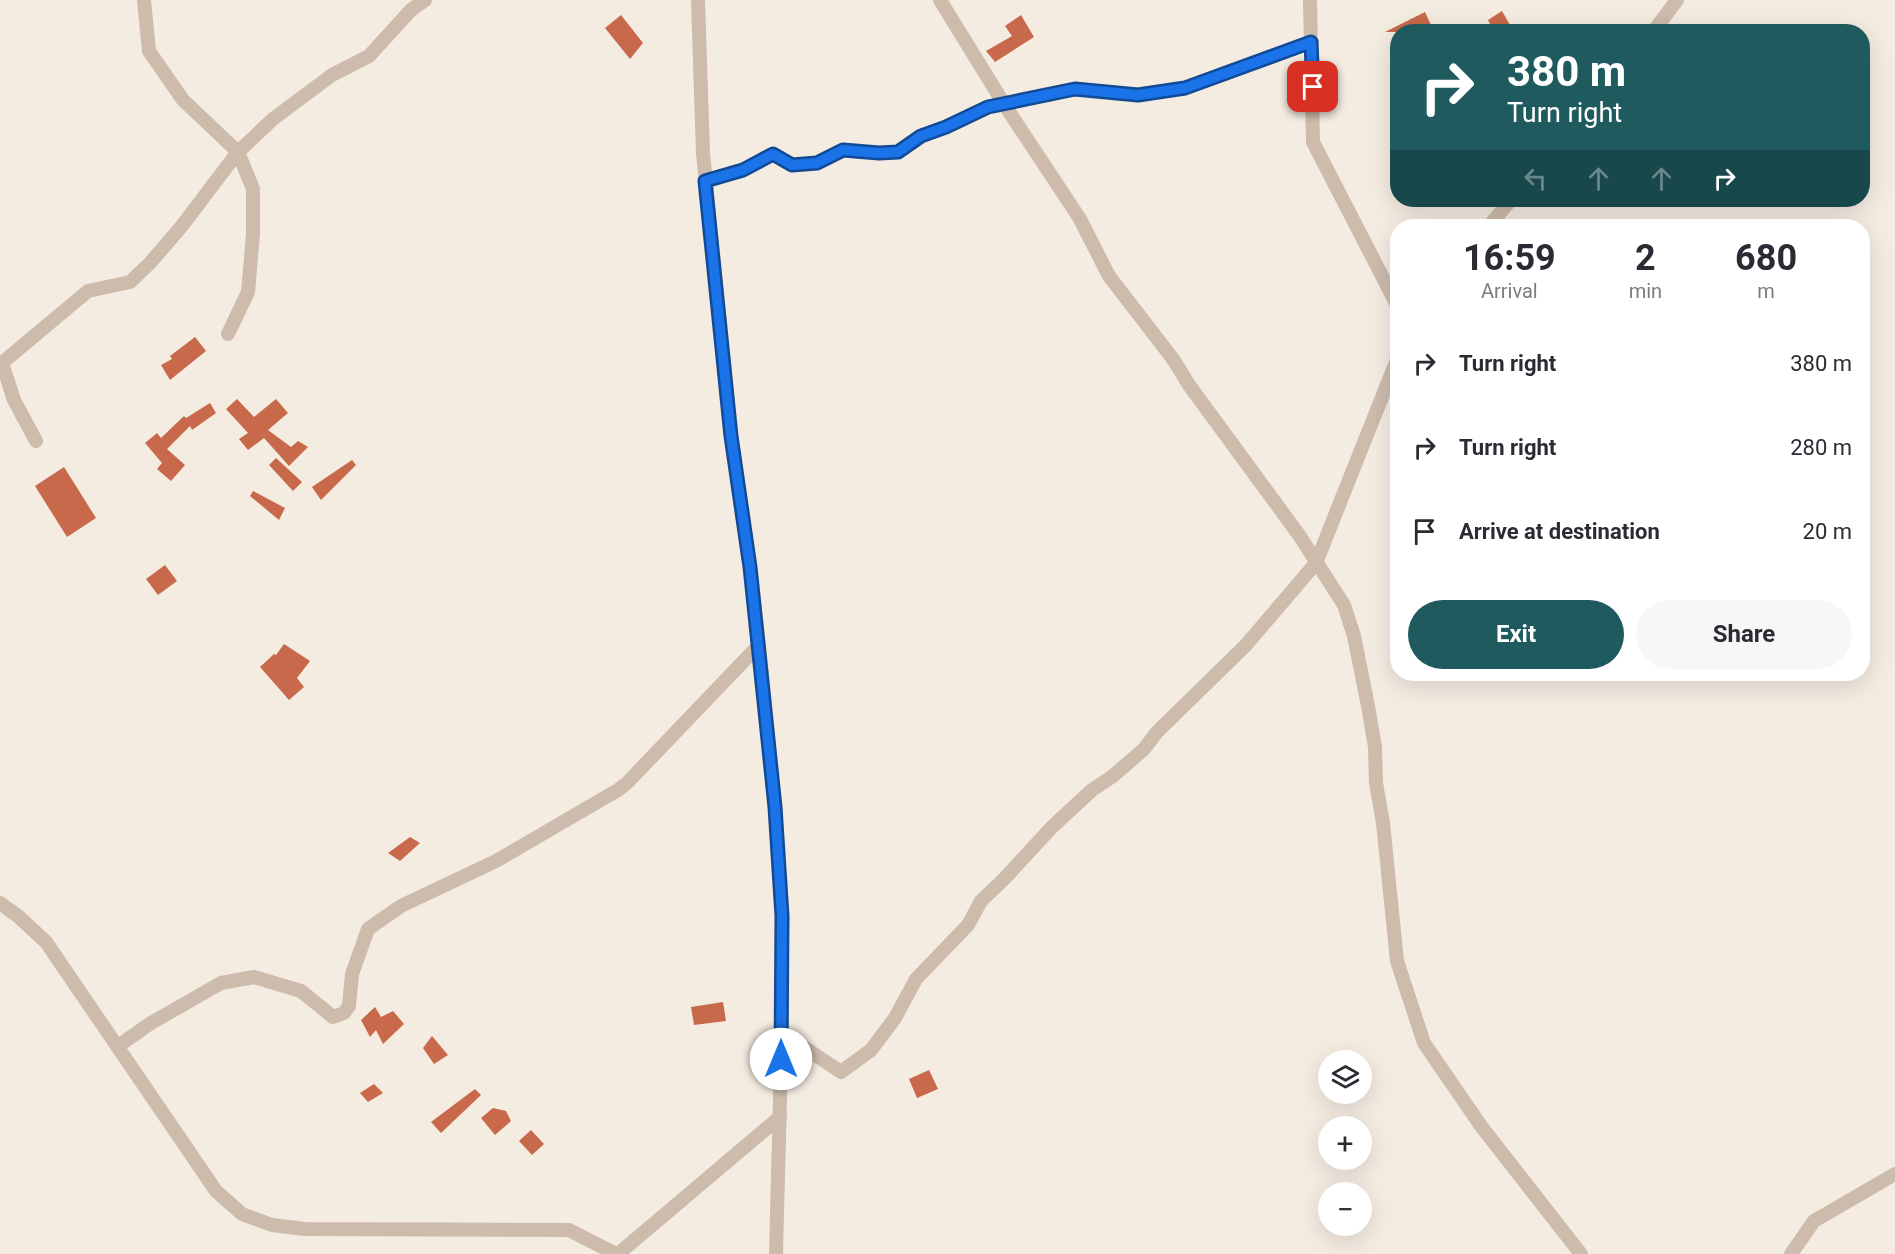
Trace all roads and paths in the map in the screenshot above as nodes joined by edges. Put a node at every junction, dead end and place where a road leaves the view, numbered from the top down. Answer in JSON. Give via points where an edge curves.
{"nodes":[{"id":1,"x":144,"y":0,"type":"edge"},
{"id":2,"x":425,"y":0,"type":"edge"},
{"id":3,"x":698,"y":0,"type":"edge"},
{"id":4,"x":940,"y":0,"type":"edge"},
{"id":5,"x":1310,"y":0,"type":"edge"},
{"id":6,"x":1677,"y":0,"type":"edge"},
{"id":7,"x":1659,"y":24,"type":"edge"},
{"id":8,"x":1311,"y":42,"type":"junction"},
{"id":9,"x":1004,"y":104,"type":"junction"},
{"id":10,"x":238,"y":152,"type":"junction"},
{"id":11,"x":705,"y":181,"type":"junction"},
{"id":12,"x":1504,"y":207,"type":"edge"},
{"id":13,"x":1495,"y":219,"type":"edge"},
{"id":14,"x":1390,"y":291,"type":"edge"},
{"id":15,"x":228,"y":334,"type":"dead end"},
{"id":16,"x":1,"y":362,"type":"edge"},
{"id":17,"x":1390,"y":377,"type":"edge"},
{"id":18,"x":36,"y":441,"type":"dead end"},
{"id":19,"x":1316,"y":563,"type":"junction"},
{"id":20,"x":759,"y":645,"type":"junction"},
{"id":21,"x":0,"y":903,"type":"edge"},
{"id":22,"x":781,"y":1032,"type":"junction"},
{"id":23,"x":117,"y":1046,"type":"junction"},
{"id":24,"x":780,"y":1116,"type":"junction"},
{"id":25,"x":1895,"y":1174,"type":"edge"},
{"id":26,"x":617,"y":1254,"type":"edge"},
{"id":27,"x":776,"y":1254,"type":"edge"},
{"id":28,"x":1581,"y":1254,"type":"edge"},
{"id":29,"x":1791,"y":1254,"type":"edge"}],
"edges":[{"from":1,"to":10,"type":"street","via":[[149,51],[183,99]]},
{"from":2,"to":10,"type":"street","via":[[369,56],[332,75],[273,119]]},
{"from":3,"to":11,"type":"street"},
{"from":4,"to":9,"type":"street"},
{"from":5,"to":8,"type":"street"},
{"from":6,"to":7,"type":"street"},
{"from":8,"to":9,"type":"street","via":[[1185,88],[1138,95],[1075,89]]},
{"from":8,"to":14,"type":"street","via":[[1313,142]]},
{"from":9,"to":11,"type":"street","via":[[979,110],[921,136],[898,152],[843,150],[817,163],[792,165],[773,154],[743,170]]},
{"from":9,"to":19,"type":"street","via":[[1080,219],[1109,276],[1173,359]]},
{"from":10,"to":15,"type":"street","via":[[253,189],[253,234],[248,292]]},
{"from":10,"to":16,"type":"street","via":[[181,227],[130,282],[88,291]]},
{"from":11,"to":20,"type":"street","via":[[731,436]]},
{"from":12,"to":13,"type":"street"},
{"from":16,"to":18,"type":"street","via":[[14,400]]},
{"from":17,"to":19,"type":"street"},
{"from":19,"to":22,"type":"street","via":[[1259,630],[1144,749],[1052,827],[981,901],[968,925],[916,979],[895,1018],[871,1050],[841,1072]]},
{"from":19,"to":28,"type":"street","via":[[1344,605],[1354,636],[1375,747],[1397,961],[1424,1043],[1481,1126]]},
{"from":20,"to":22,"type":"street","via":[[782,916]]},
{"from":20,"to":23,"type":"street","via":[[618,790],[496,861],[401,906],[368,929],[352,974],[349,1006],[344,1013],[333,1017],[301,991],[254,977],[221,983]]},
{"from":21,"to":23,"type":"street","via":[[46,942]]},
{"from":22,"to":24,"type":"street"},
{"from":23,"to":26,"type":"street","via":[[216,1191],[242,1214],[272,1225],[305,1229],[569,1230]]},
{"from":24,"to":26,"type":"street"},
{"from":24,"to":27,"type":"street"},
{"from":25,"to":29,"type":"street","via":[[1814,1221]]}]}
